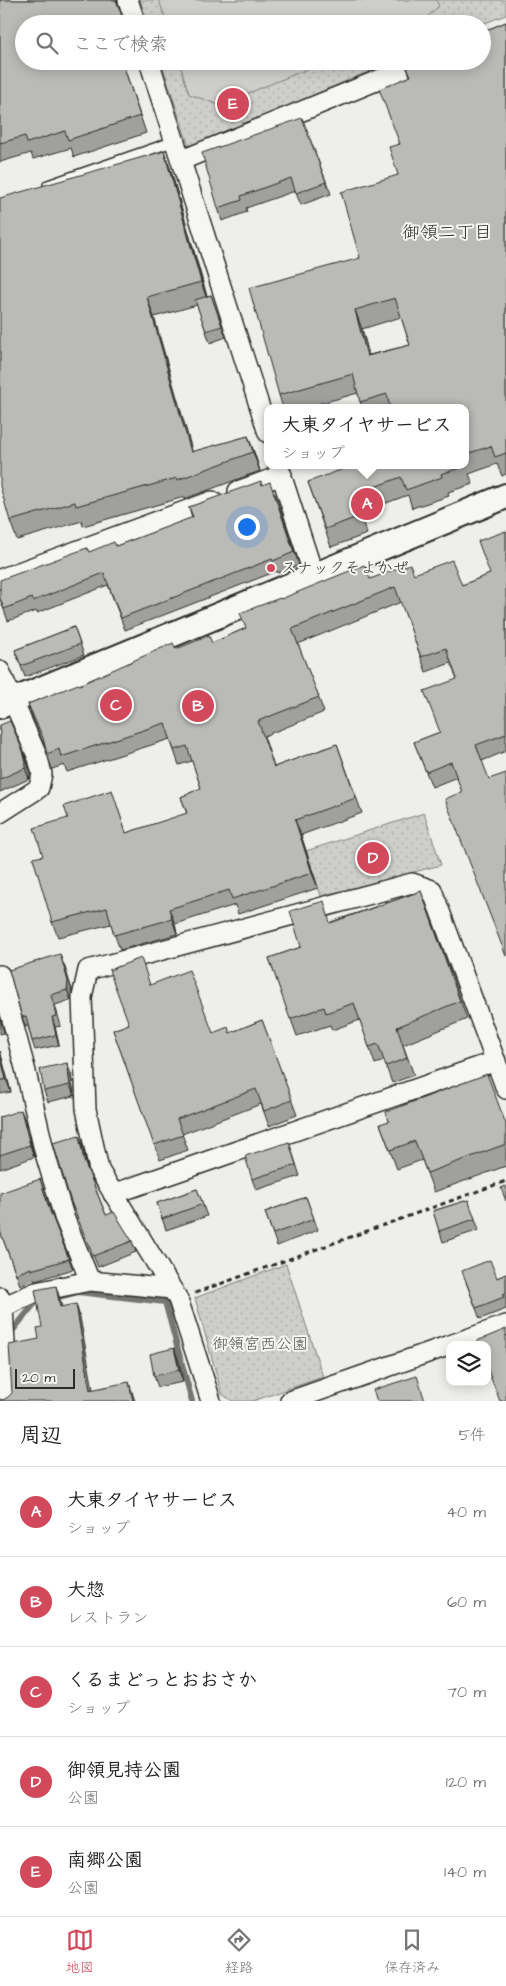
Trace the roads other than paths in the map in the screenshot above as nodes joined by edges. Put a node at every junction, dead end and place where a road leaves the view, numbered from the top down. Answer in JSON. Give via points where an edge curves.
{"nodes":[{"id":1,"x":128,"y":0,"type":"edge"},
{"id":2,"x":133,"y":15,"type":"edge"},
{"id":3,"x":152,"y":70,"type":"edge"},
{"id":4,"x":403,"y":70,"type":"edge"},
{"id":5,"x":176,"y":140,"type":"junction"},
{"id":6,"x":182,"y":160,"type":"junction"},
{"id":7,"x":41,"y":187,"type":"edge"},
{"id":8,"x":264,"y":420,"type":"edge"},
{"id":9,"x":280,"y":470,"type":"edge"},
{"id":10,"x":506,"y":496,"type":"edge"},
{"id":11,"x":314,"y":576,"type":"junction"},
{"id":12,"x":0,"y":579,"type":"edge"},
{"id":13,"x":0,"y":671,"type":"edge"},
{"id":14,"x":7,"y":703,"type":"edge"},
{"id":15,"x":0,"y":813,"type":"edge"},
{"id":16,"x":0,"y":975,"type":"edge"},
{"id":17,"x":496,"y":1061,"type":"junction"},
{"id":18,"x":506,"y":1089,"type":"edge"},
{"id":19,"x":113,"y":1194,"type":"junction"},
{"id":20,"x":90,"y":1281,"type":"junction"},
{"id":21,"x":175,"y":1294,"type":"junction"},
{"id":22,"x":2,"y":1302,"type":"edge"},
{"id":23,"x":506,"y":1325,"type":"edge"},
{"id":24,"x":461,"y":1341,"type":"edge"},
{"id":25,"x":446,"y":1346,"type":"edge"},
{"id":26,"x":6,"y":1401,"type":"edge"},
{"id":27,"x":211,"y":1401,"type":"edge"},
{"id":28,"x":290,"y":1401,"type":"edge"}],
"edges":[{"from":1,"to":2,"type":"street"},
{"from":3,"to":5,"type":"street"},
{"from":4,"to":6,"type":"street"},
{"from":5,"to":6,"type":"street"},
{"from":5,"to":7,"type":"lane"},
{"from":6,"to":8,"type":"street"},
{"from":9,"to":11,"type":"street"},
{"from":9,"to":12,"type":"street"},
{"from":10,"to":11,"type":"street"},
{"from":11,"to":14,"type":"street"},
{"from":13,"to":14,"type":"street"},
{"from":14,"to":15,"type":"street","via":[[38,758],[42,774],[39,788]]},
{"from":16,"to":20,"type":"street","via":[[26,1068],[44,1150],[64,1217]]},
{"from":17,"to":18,"type":"street"},
{"from":17,"to":19,"type":"street"},
{"from":17,"to":19,"type":"street","via":[[432,890],[412,883],[88,970],[82,997],[86,1109],[99,1170]]},
{"from":19,"to":21,"type":"street"},
{"from":20,"to":21,"type":"street"},
{"from":20,"to":22,"type":"street"},
{"from":21,"to":27,"type":"street"},
{"from":22,"to":26,"type":"street"},
{"from":23,"to":24,"type":"street"},
{"from":25,"to":28,"type":"street"}]}
